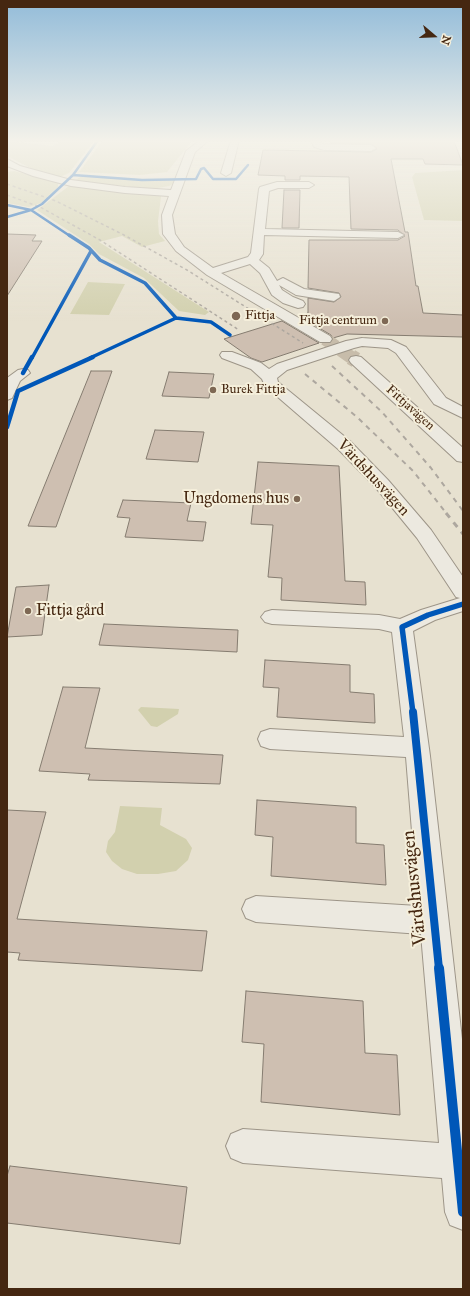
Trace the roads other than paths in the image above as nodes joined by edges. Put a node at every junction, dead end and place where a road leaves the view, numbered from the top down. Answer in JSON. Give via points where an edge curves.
{"nodes":[{"id":1,"x":173,"y":200,"type":"edge"},
{"id":2,"x":262,"y":200,"type":"edge"},
{"id":3,"x":249,"y":208,"type":"dead end"},
{"id":4,"x":261,"y":208,"type":"junction"},
{"id":5,"x":259,"y":232,"type":"junction"},
{"id":6,"x":398,"y":235,"type":"dead end"},
{"id":7,"x":252,"y":260,"type":"junction"},
{"id":8,"x":265,"y":271,"type":"junction"},
{"id":9,"x":210,"y":272,"type":"junction"},
{"id":10,"x":334,"y":298,"type":"dead end"},
{"id":11,"x":298,"y":304,"type":"dead end"},
{"id":12,"x":325,"y":338,"type":"tunnel mouth"},
{"id":13,"x":227,"y":355,"type":"dead end"},
{"id":14,"x":356,"y":360,"type":"tunnel mouth"},
{"id":15,"x":23,"y":372,"type":"dead end"},
{"id":16,"x":270,"y":378,"type":"junction"},
{"id":17,"x":7,"y":395,"type":"edge"},
{"id":18,"x":463,"y":413,"type":"edge"},
{"id":19,"x":460,"y":450,"type":"edge"},
{"id":20,"x":463,"y":592,"type":"edge"},
{"id":21,"x":463,"y":604,"type":"edge"},
{"id":22,"x":272,"y":617,"type":"dead end"},
{"id":23,"x":402,"y":628,"type":"junction"},
{"id":24,"x":270,"y":739,"type":"dead end"},
{"id":25,"x":417,"y":748,"type":"junction"},
{"id":26,"x":256,"y":909,"type":"dead end"},
{"id":27,"x":434,"y":921,"type":"junction"},
{"id":28,"x":457,"y":1086,"type":"edge"},
{"id":29,"x":243,"y":1146,"type":"dead end"},
{"id":30,"x":459,"y":1162,"type":"junction"},
{"id":31,"x":463,"y":1212,"type":"edge"}],
"edges":[{"from":1,"to":9,"type":"street","via":[[167,215],[169,234],[180,250]]},
{"from":2,"to":4,"type":"street"},
{"from":3,"to":4,"type":"street"},
{"from":4,"to":5,"type":"street"},
{"from":5,"to":6,"type":"street"},
{"from":5,"to":7,"type":"street","via":[[257,254]]},
{"from":7,"to":8,"type":"street"},
{"from":7,"to":9,"type":"street"},
{"from":8,"to":10,"type":"street","via":[[301,292]]},
{"from":8,"to":11,"type":"street","via":[[277,292]]},
{"from":9,"to":12,"type":"street"},
{"from":13,"to":16,"type":"street","via":[[256,366]]},
{"from":14,"to":19,"type":"street","name":"Fittjavägen"},
{"from":15,"to":17,"type":"street","via":[[14,379]]},
{"from":16,"to":18,"type":"street","via":[[288,376],[360,352],[376,343],[391,344],[401,350],[440,401]]},
{"from":16,"to":20,"type":"street","name":"Värdshusvägen","via":[[270,383],[344,445],[382,484],[424,534]]},
{"from":21,"to":23,"type":"street","via":[[428,614]]},
{"from":22,"to":23,"type":"street","via":[[379,622]]},
{"from":23,"to":25,"type":"street","name":"Värdshusvägen"},
{"from":24,"to":25,"type":"street"},
{"from":25,"to":27,"type":"street","name":"Värdshusvägen"},
{"from":26,"to":27,"type":"street"},
{"from":27,"to":28,"type":"street","name":"Värdshusvägen"},
{"from":28,"to":30,"type":"street","name":"Värdshusvägen"},
{"from":29,"to":30,"type":"street"},
{"from":30,"to":31,"type":"street","name":"Värdshusvägen"}]}
